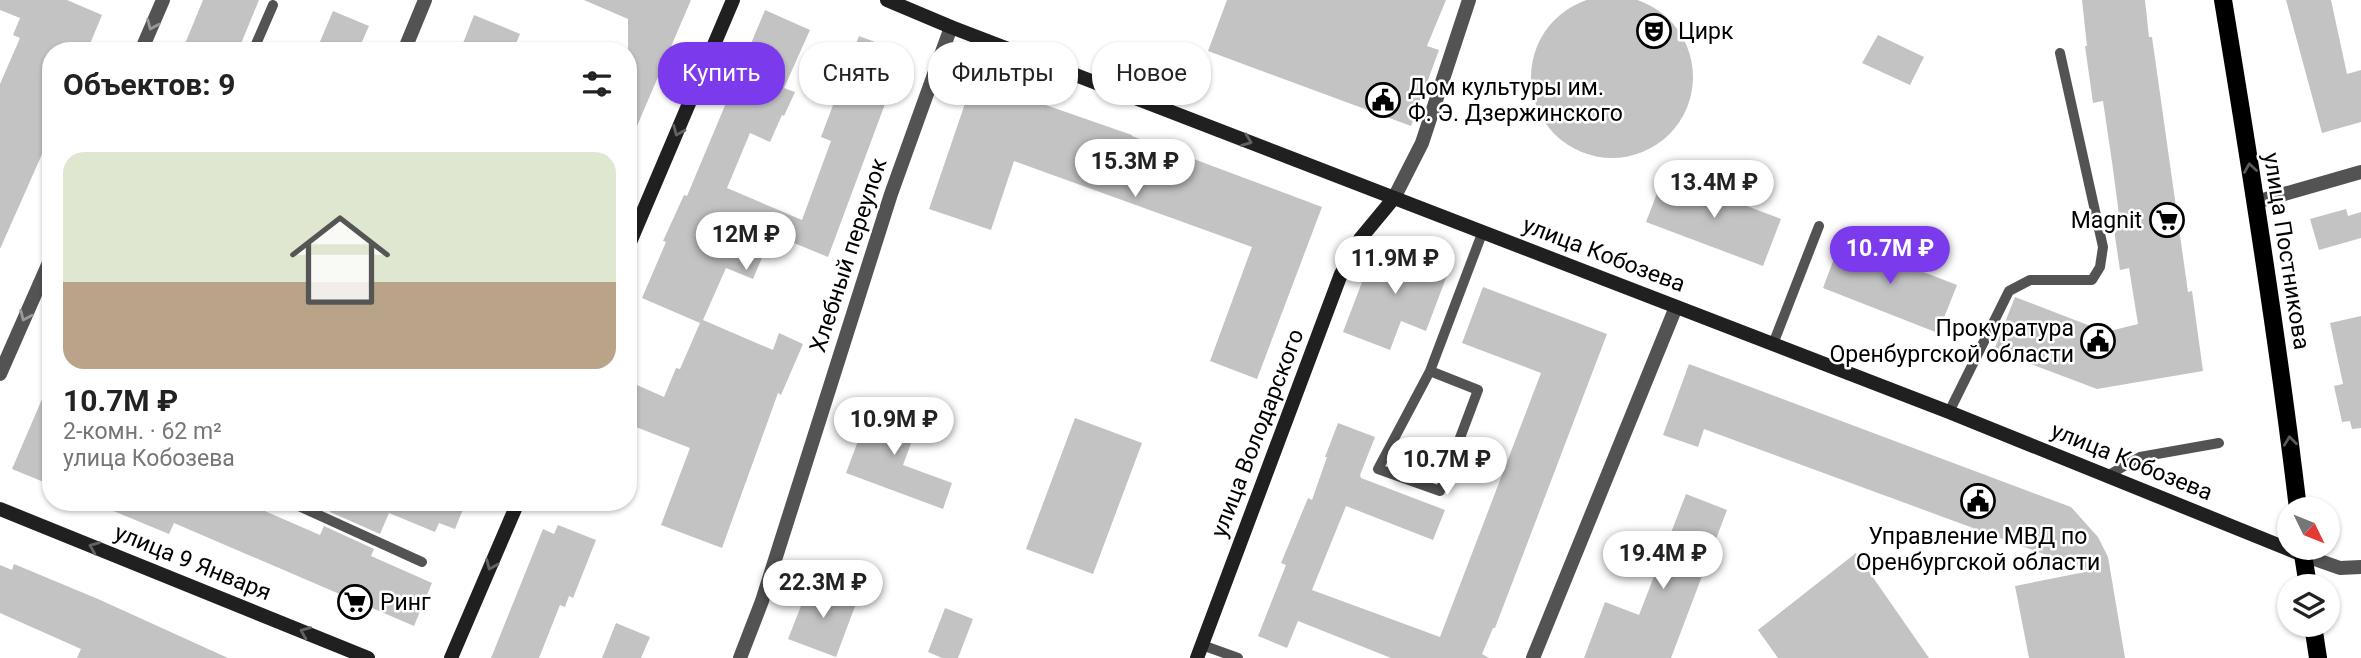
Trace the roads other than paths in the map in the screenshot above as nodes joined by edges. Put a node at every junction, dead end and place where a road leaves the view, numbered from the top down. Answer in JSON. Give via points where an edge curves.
{"nodes":[{"id":1,"x":163,"y":0,"type":"edge"},
{"id":2,"x":425,"y":0,"type":"edge"},
{"id":3,"x":733,"y":0,"type":"edge"},
{"id":4,"x":887,"y":0,"type":"edge"},
{"id":5,"x":1469,"y":0,"type":"edge"},
{"id":6,"x":2223,"y":0,"type":"edge"},
{"id":7,"x":273,"y":5,"type":"dead end"},
{"id":8,"x":951,"y":27,"type":"junction"},
{"id":9,"x":145,"y":42,"type":"edge"},
{"id":10,"x":257,"y":42,"type":"edge"},
{"id":11,"x":408,"y":42,"type":"edge"},
{"id":12,"x":2060,"y":53,"type":"dead end"},
{"id":13,"x":2361,"y":172,"type":"edge"},
{"id":14,"x":1394,"y":198,"type":"junction"},
{"id":15,"x":2256,"y":202,"type":"junction"},
{"id":16,"x":637,"y":226,"type":"edge"},
{"id":17,"x":1819,"y":226,"type":"dead end"},
{"id":18,"x":1483,"y":231,"type":"junction"},
{"id":19,"x":42,"y":278,"type":"edge"},
{"id":20,"x":1676,"y":307,"type":"junction"},
{"id":21,"x":1773,"y":344,"type":"junction"},
{"id":22,"x":1430,"y":371,"type":"junction"},
{"id":23,"x":0,"y":374,"type":"edge"},
{"id":24,"x":1949,"y":412,"type":"junction"},
{"id":25,"x":2219,"y":443,"type":"dead end"},
{"id":26,"x":2107,"y":476,"type":"junction"},
{"id":27,"x":2297,"y":497,"type":"edge"},
{"id":28,"x":0,"y":509,"type":"edge"},
{"id":29,"x":310,"y":511,"type":"edge"},
{"id":30,"x":514,"y":511,"type":"edge"},
{"id":31,"x":2277,"y":541,"type":"edge"},
{"id":32,"x":2323,"y":560,"type":"edge"},
{"id":33,"x":422,"y":562,"type":"dead end"},
{"id":34,"x":2361,"y":568,"type":"edge"},
{"id":35,"x":2315,"y":637,"type":"edge"},
{"id":36,"x":1199,"y":652,"type":"edge"},
{"id":37,"x":368,"y":658,"type":"edge"},
{"id":38,"x":451,"y":658,"type":"edge"},
{"id":39,"x":740,"y":658,"type":"edge"},
{"id":40,"x":1238,"y":658,"type":"edge"},
{"id":41,"x":1533,"y":658,"type":"edge"},
{"id":42,"x":2318,"y":658,"type":"edge"}],
"edges":[{"from":1,"to":9,"type":"street","one_way":true},
{"from":2,"to":11,"type":"street"},
{"from":3,"to":16,"type":"main road","one_way":true},
{"from":4,"to":8,"type":"main road","name":"улица Кобозева"},
{"from":5,"to":14,"type":"street","name":"улица Володарского","via":[[1422,143]]},
{"from":15,"to":6,"type":"main road","name":"улица Постникова","one_way":true},
{"from":7,"to":10,"type":"lane"},
{"from":8,"to":14,"type":"main road","name":"улица Кобозева","one_way":true},
{"from":8,"to":39,"type":"street","name":"Хлебный переулок","via":[[891,194]]},
{"from":12,"to":24,"type":"lane","via":[[2103,247],[2101,267],[2092,280],[2031,280],[2009,291]]},
{"from":13,"to":15,"type":"street"},
{"from":14,"to":18,"type":"main road","name":"улица Кобозева"},
{"from":14,"to":36,"type":"main road","name":"улица Володарского","via":[[1360,239],[1341,274]]},
{"from":27,"to":15,"type":"main road","name":"улица Постникова","one_way":true},
{"from":17,"to":21,"type":"lane"},
{"from":18,"to":20,"type":"main road","name":"улица Кобозева"},
{"from":18,"to":22,"type":"lane"},
{"from":19,"to":23,"type":"street","one_way":true},
{"from":20,"to":21,"type":"main road","name":"улица Кобозева"},
{"from":20,"to":41,"type":"street"},
{"from":21,"to":24,"type":"main road","name":"улица Кобозева"},
{"from":22,"to":22,"type":"lane","via":[[1478,390],[1440,491],[1378,469]]},
{"from":24,"to":26,"type":"main road","name":"улица Кобозева"},
{"from":25,"to":26,"type":"lane","via":[[2140,457]]},
{"from":26,"to":31,"type":"main road","name":"улица Кобозева"},
{"from":37,"to":28,"type":"main road","name":"улица 9 Января","one_way":true},
{"from":29,"to":33,"type":"lane"},
{"from":30,"to":38,"type":"main road","one_way":true},
{"from":32,"to":34,"type":"street","via":[[2340,568]]},
{"from":35,"to":42,"type":"main road"},
{"from":36,"to":40,"type":"lane"}]}
